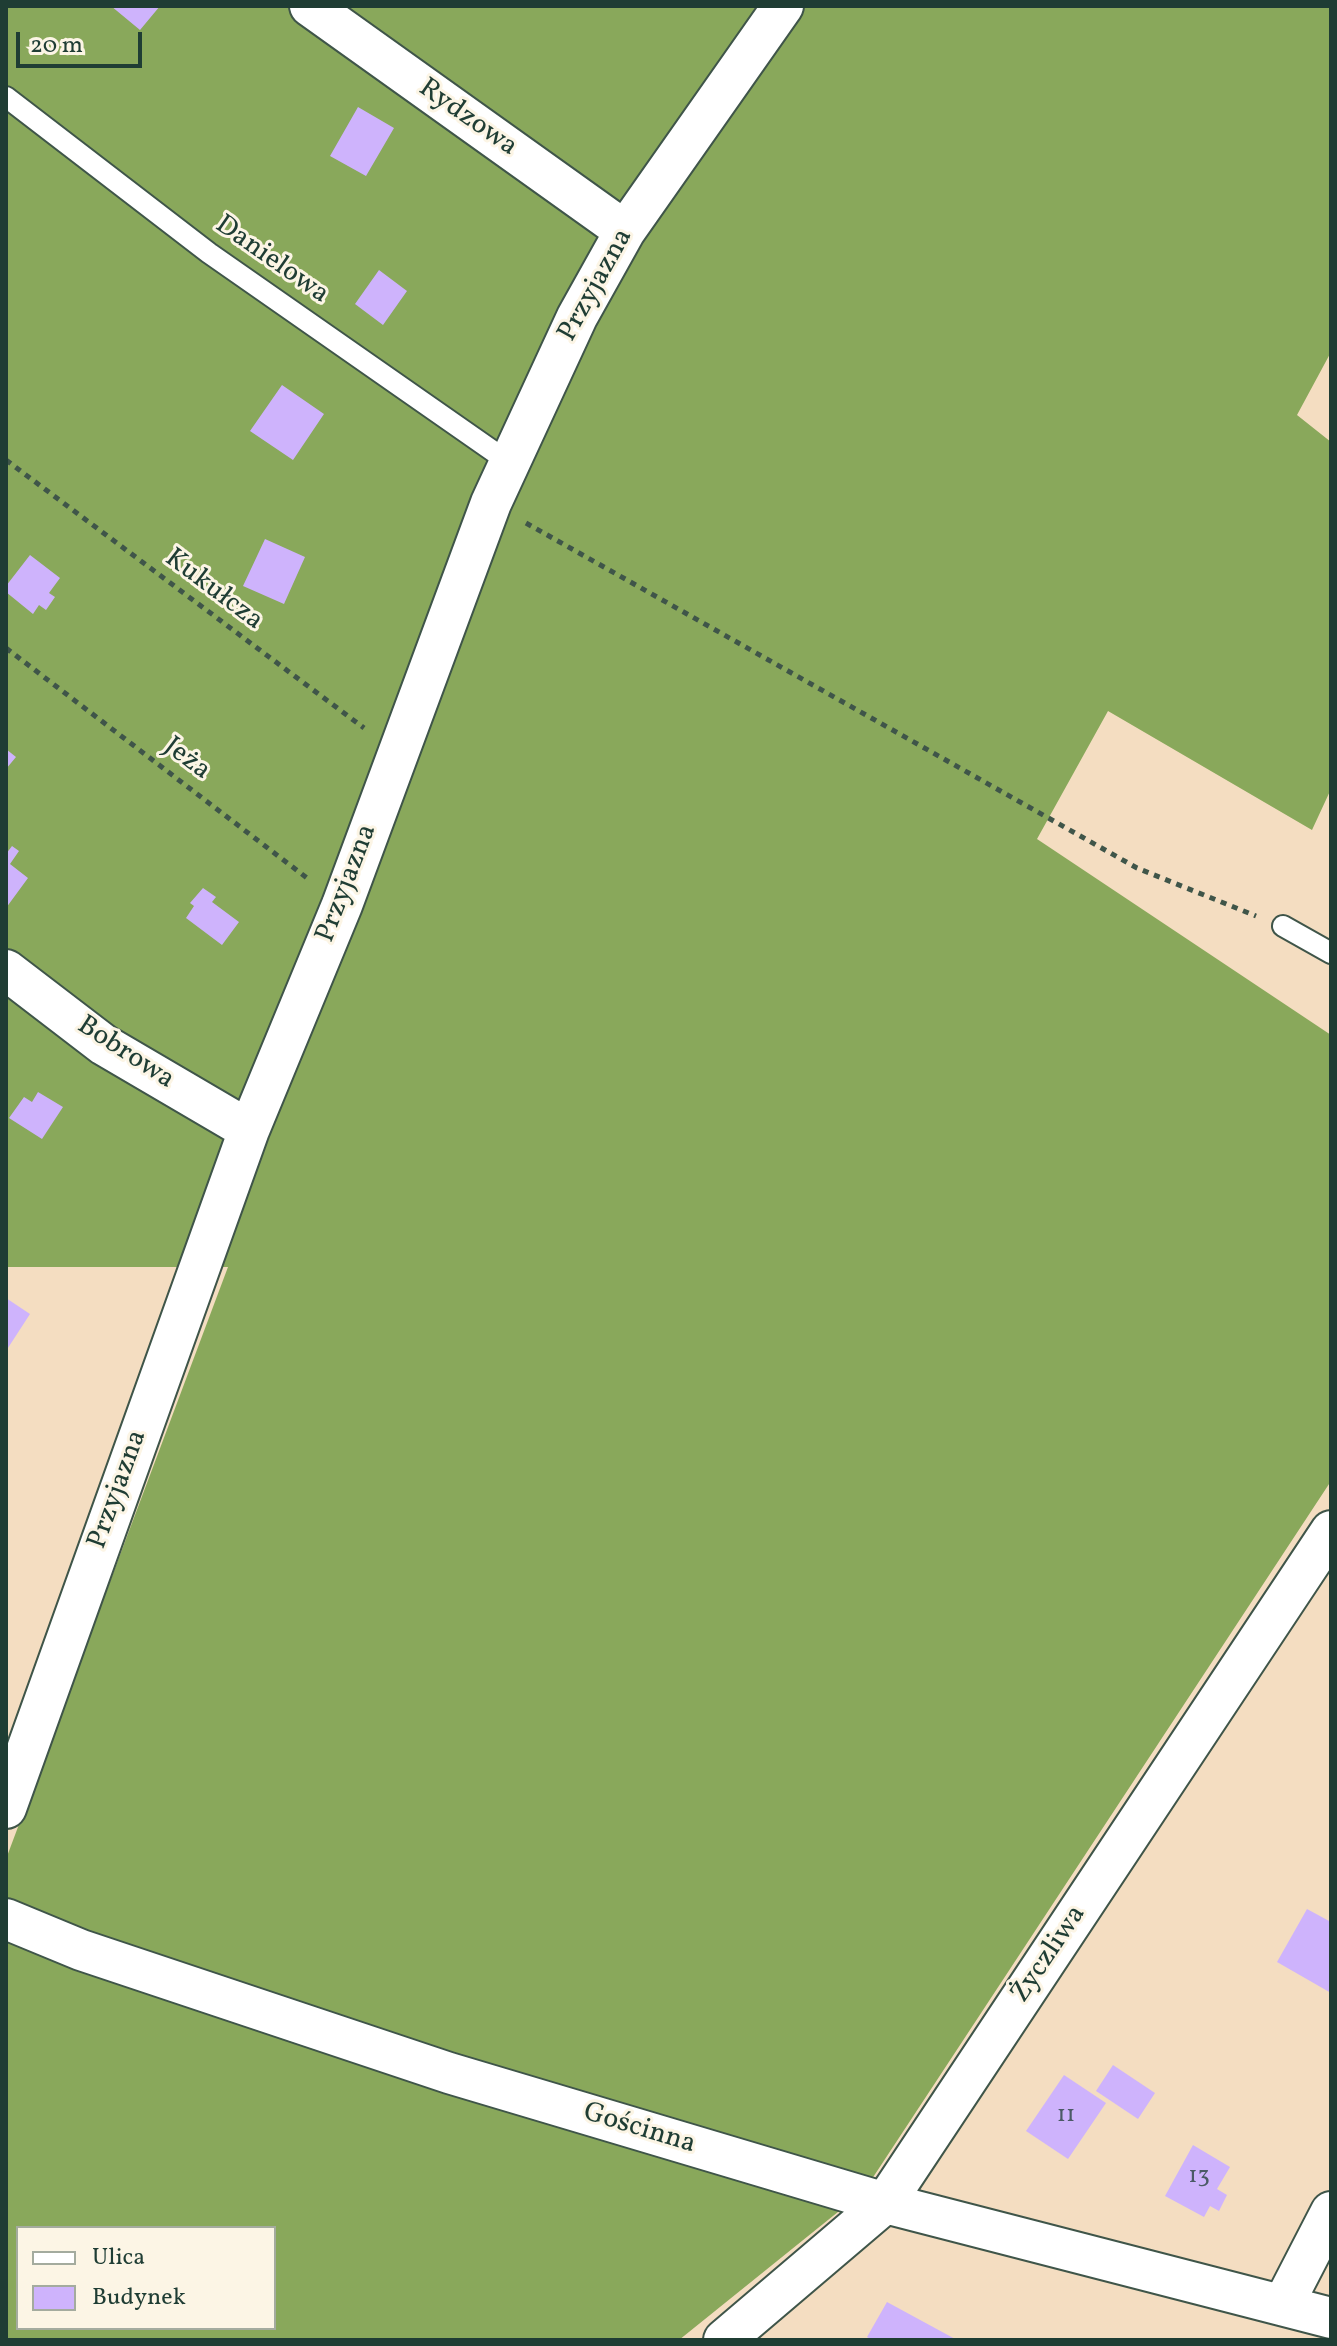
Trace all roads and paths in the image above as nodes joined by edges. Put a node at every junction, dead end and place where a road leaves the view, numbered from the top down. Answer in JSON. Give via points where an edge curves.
{"nodes":[{"id":1,"x":310,"y":6,"type":"edge"},
{"id":2,"x":783,"y":6,"type":"edge"},
{"id":3,"x":6,"y":97,"type":"edge"},
{"id":4,"x":625,"y":231,"type":"junction"},
{"id":5,"x":6,"y":460,"type":"edge"},
{"id":6,"x":510,"y":463,"type":"junction"},
{"id":7,"x":491,"y":503,"type":"junction"},
{"id":8,"x":6,"y":648,"type":"edge"},
{"id":9,"x":397,"y":753,"type":"junction"},
{"id":10,"x":342,"y":905,"type":"junction"},
{"id":11,"x":1283,"y":926,"type":"joint"},
{"id":12,"x":1331,"y":953,"type":"edge"},
{"id":13,"x":6,"y":970,"type":"edge"},
{"id":14,"x":249,"y":1130,"type":"junction"},
{"id":15,"x":1331,"y":1531,"type":"edge"},
{"id":16,"x":6,"y":1808,"type":"edge"},
{"id":17,"x":6,"y":1919,"type":"edge"},
{"id":18,"x":885,"y":2203,"type":"junction"},
{"id":19,"x":1331,"y":2212,"type":"edge"},
{"id":20,"x":1283,"y":2305,"type":"junction"},
{"id":21,"x":1331,"y":2318,"type":"edge"},
{"id":22,"x":724,"y":2340,"type":"edge"}],
"edges":[{"from":1,"to":4,"type":"street","name":"Rydzowa"},
{"from":2,"to":4,"type":"street","name":"Przyjazna"},
{"from":3,"to":6,"type":"lane","name":"Danielowa","via":[[209,253]]},
{"from":4,"to":6,"type":"street","name":"Przyjazna","via":[[577,317]]},
{"from":5,"to":9,"type":"path","name":"Kukułcza"},
{"from":6,"to":7,"type":"street","name":"Przyjazna"},
{"from":7,"to":9,"type":"street","name":"Przyjazna"},
{"from":7,"to":11,"type":"path","via":[[1137,868]]},
{"from":8,"to":10,"type":"path","name":"Jeża"},
{"from":9,"to":10,"type":"street","name":"Przyjazna"},
{"from":10,"to":14,"type":"street","name":"Przyjazna"},
{"from":11,"to":12,"type":"lane"},
{"from":13,"to":14,"type":"street","name":"Bobrowa","via":[[104,1045]]},
{"from":14,"to":16,"type":"street","name":"Przyjazna"},
{"from":15,"to":18,"type":"street","name":"Życzliwa"},
{"from":17,"to":18,"type":"street","name":"Gościnna","via":[[81,1950],[449,2073]]},
{"from":18,"to":20,"type":"street","name":"Gościnna"},
{"from":18,"to":22,"type":"street","name":"Życzliwa"},
{"from":19,"to":20,"type":"street"},
{"from":20,"to":21,"type":"street","name":"Gościnna"}]}
